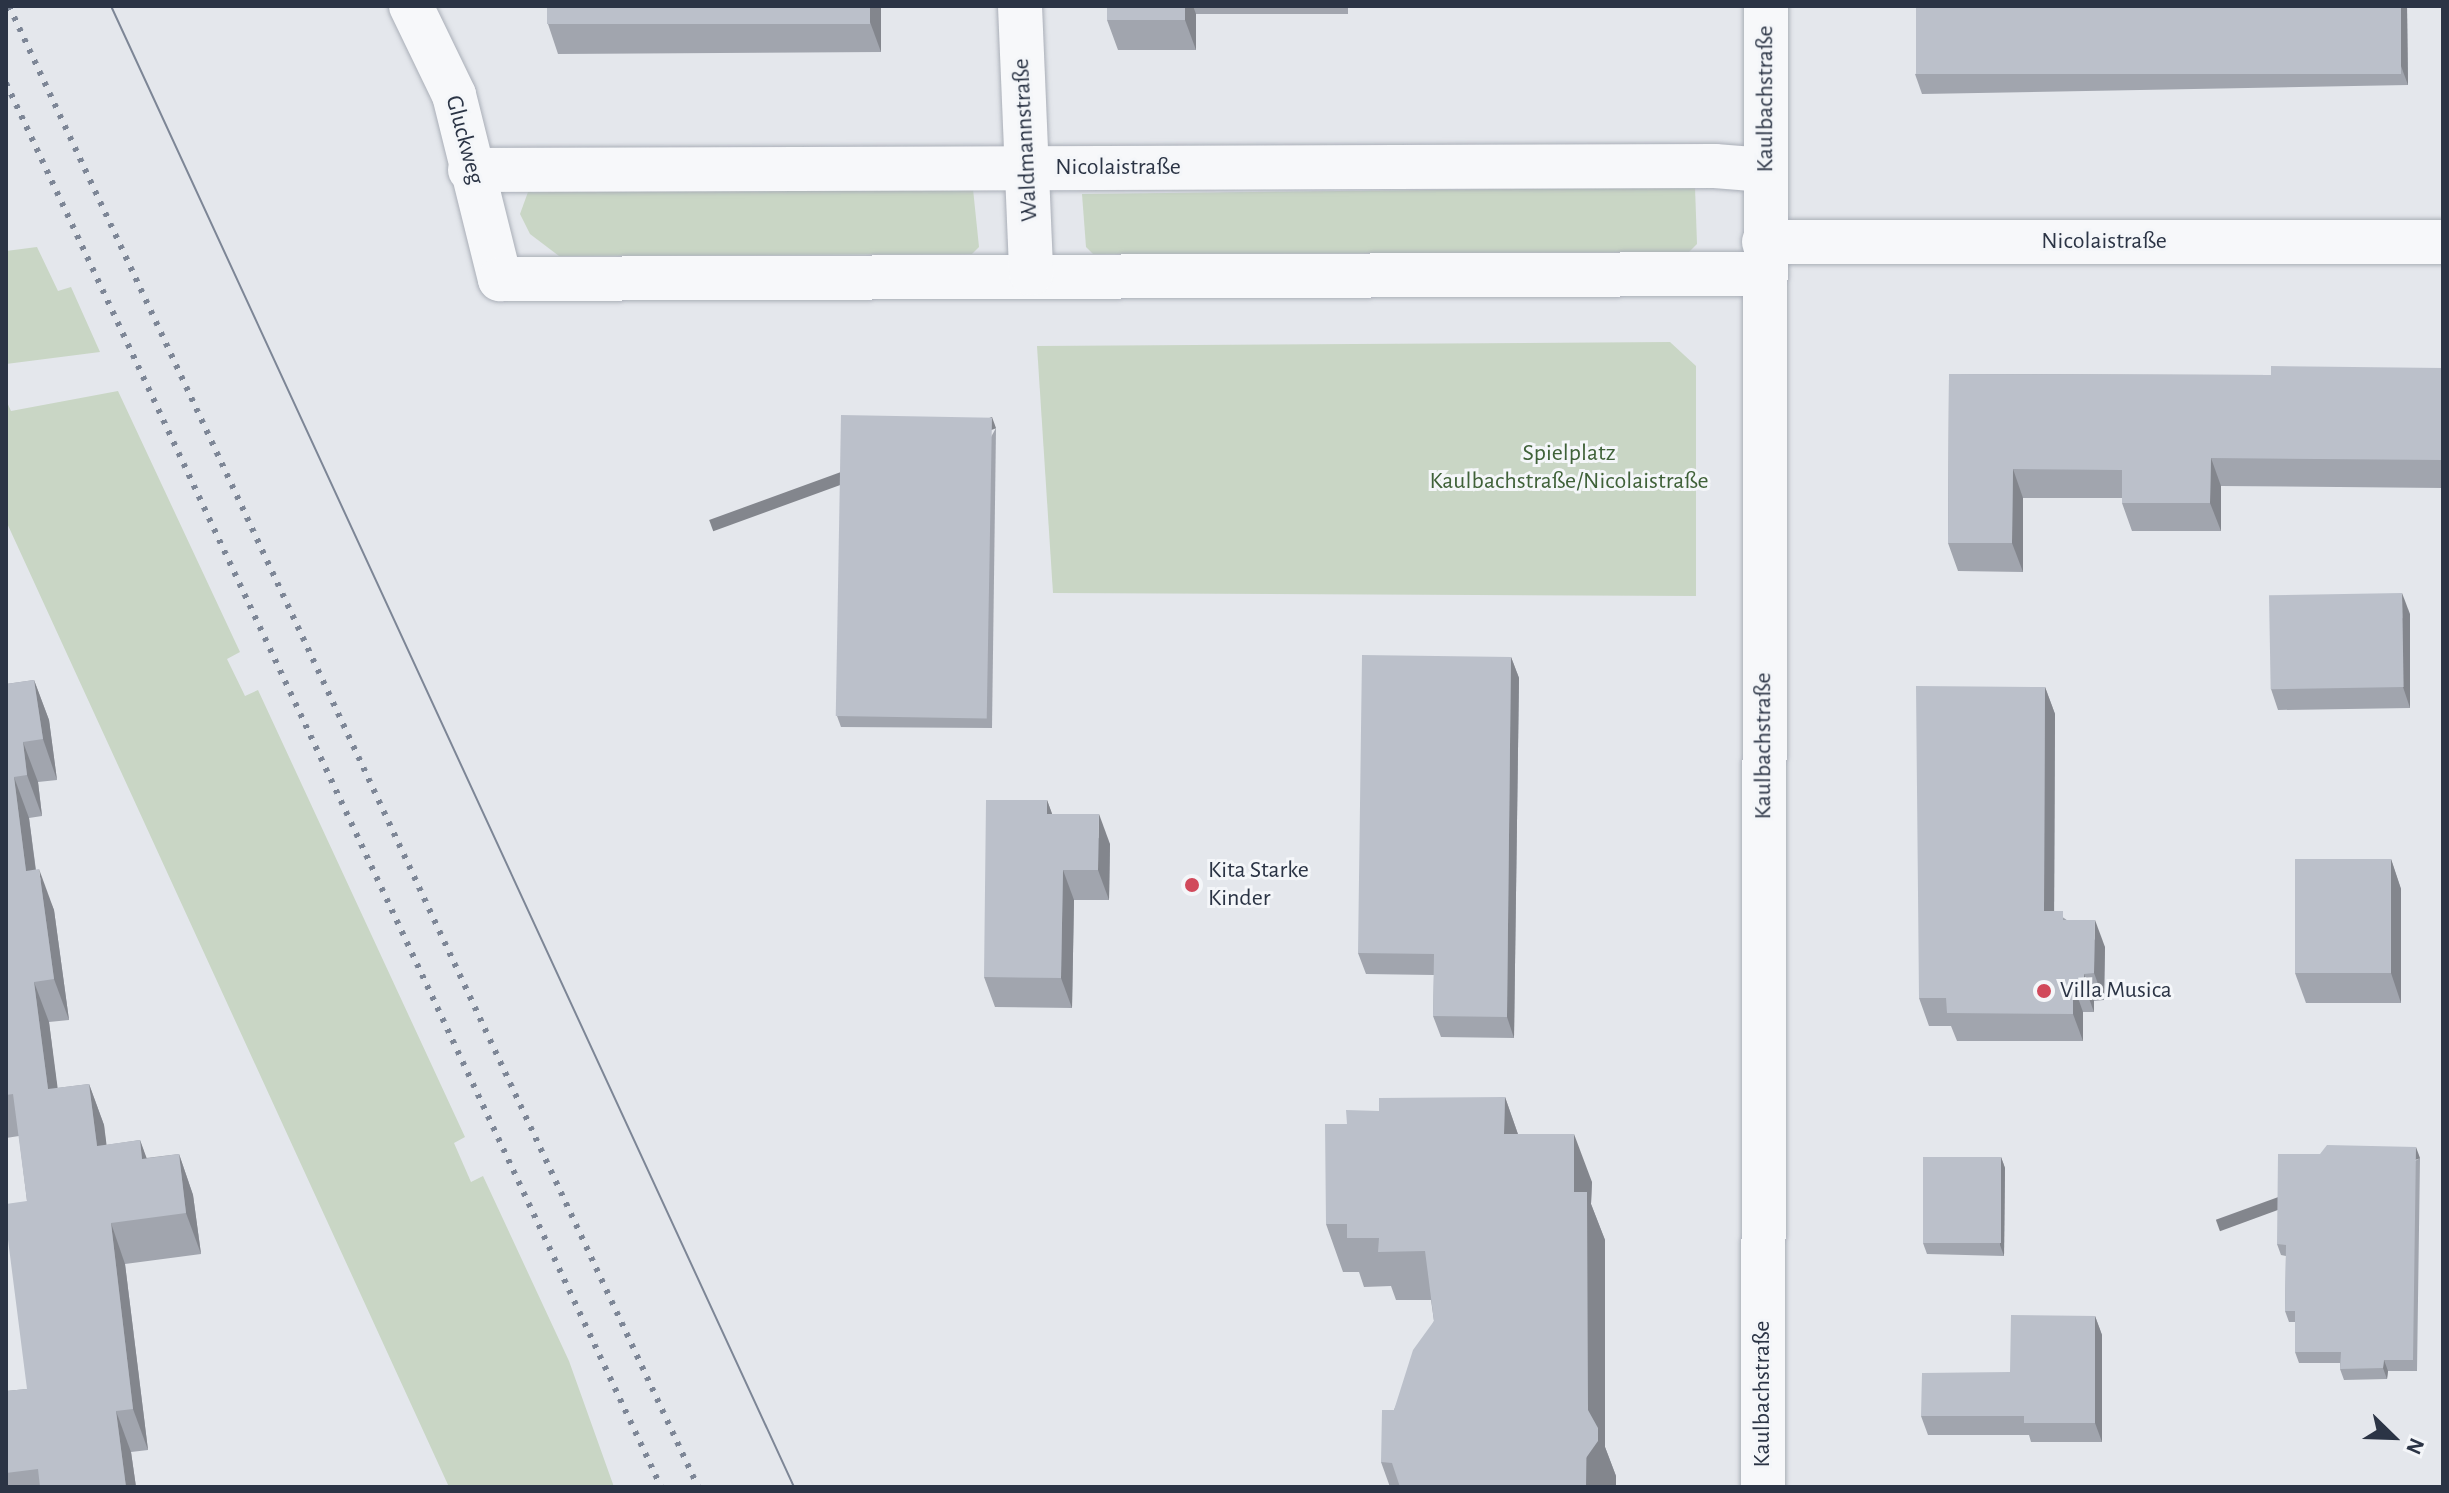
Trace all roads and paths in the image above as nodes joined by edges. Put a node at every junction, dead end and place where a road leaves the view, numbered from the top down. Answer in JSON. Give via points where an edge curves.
{"nodes":[{"id":1,"x":411,"y":6,"type":"edge"},
{"id":2,"x":1020,"y":6,"type":"edge"},
{"id":3,"x":1766,"y":6,"type":"edge"},
{"id":4,"x":1028,"y":169,"type":"junction"},
{"id":5,"x":470,"y":170,"type":"junction"},
{"id":6,"x":1765,"y":170,"type":"junction"},
{"id":7,"x":2443,"y":242,"type":"edge"},
{"id":8,"x":1765,"y":258,"type":"junction"},
{"id":9,"x":1031,"y":274,"type":"junction"},
{"id":10,"x":500,"y":279,"type":"joint"},
{"id":11,"x":1763,"y":1487,"type":"edge"}],
"edges":[{"from":1,"to":5,"type":"street","name":"Gluckweg","via":[[454,95]]},
{"from":2,"to":4,"type":"street","name":"Waldmannstraße"},
{"from":3,"to":6,"type":"street","name":"Kaulbachstraße"},
{"from":4,"to":5,"type":"street","name":"Nicolaistraße"},
{"from":4,"to":6,"type":"street","name":"Nicolaistraße"},
{"from":4,"to":9,"type":"street","name":"Waldmannstraße"},
{"from":5,"to":10,"type":"street","name":"Gluckweg"},
{"from":6,"to":8,"type":"street","name":"Kaulbachstraße"},
{"from":7,"to":8,"type":"street","name":"Nicolaistraße"},
{"from":8,"to":9,"type":"street","name":"Nicolaistraße"},
{"from":8,"to":11,"type":"street","name":"Kaulbachstraße"},
{"from":9,"to":10,"type":"street","name":"Nicolaistraße"}]}
